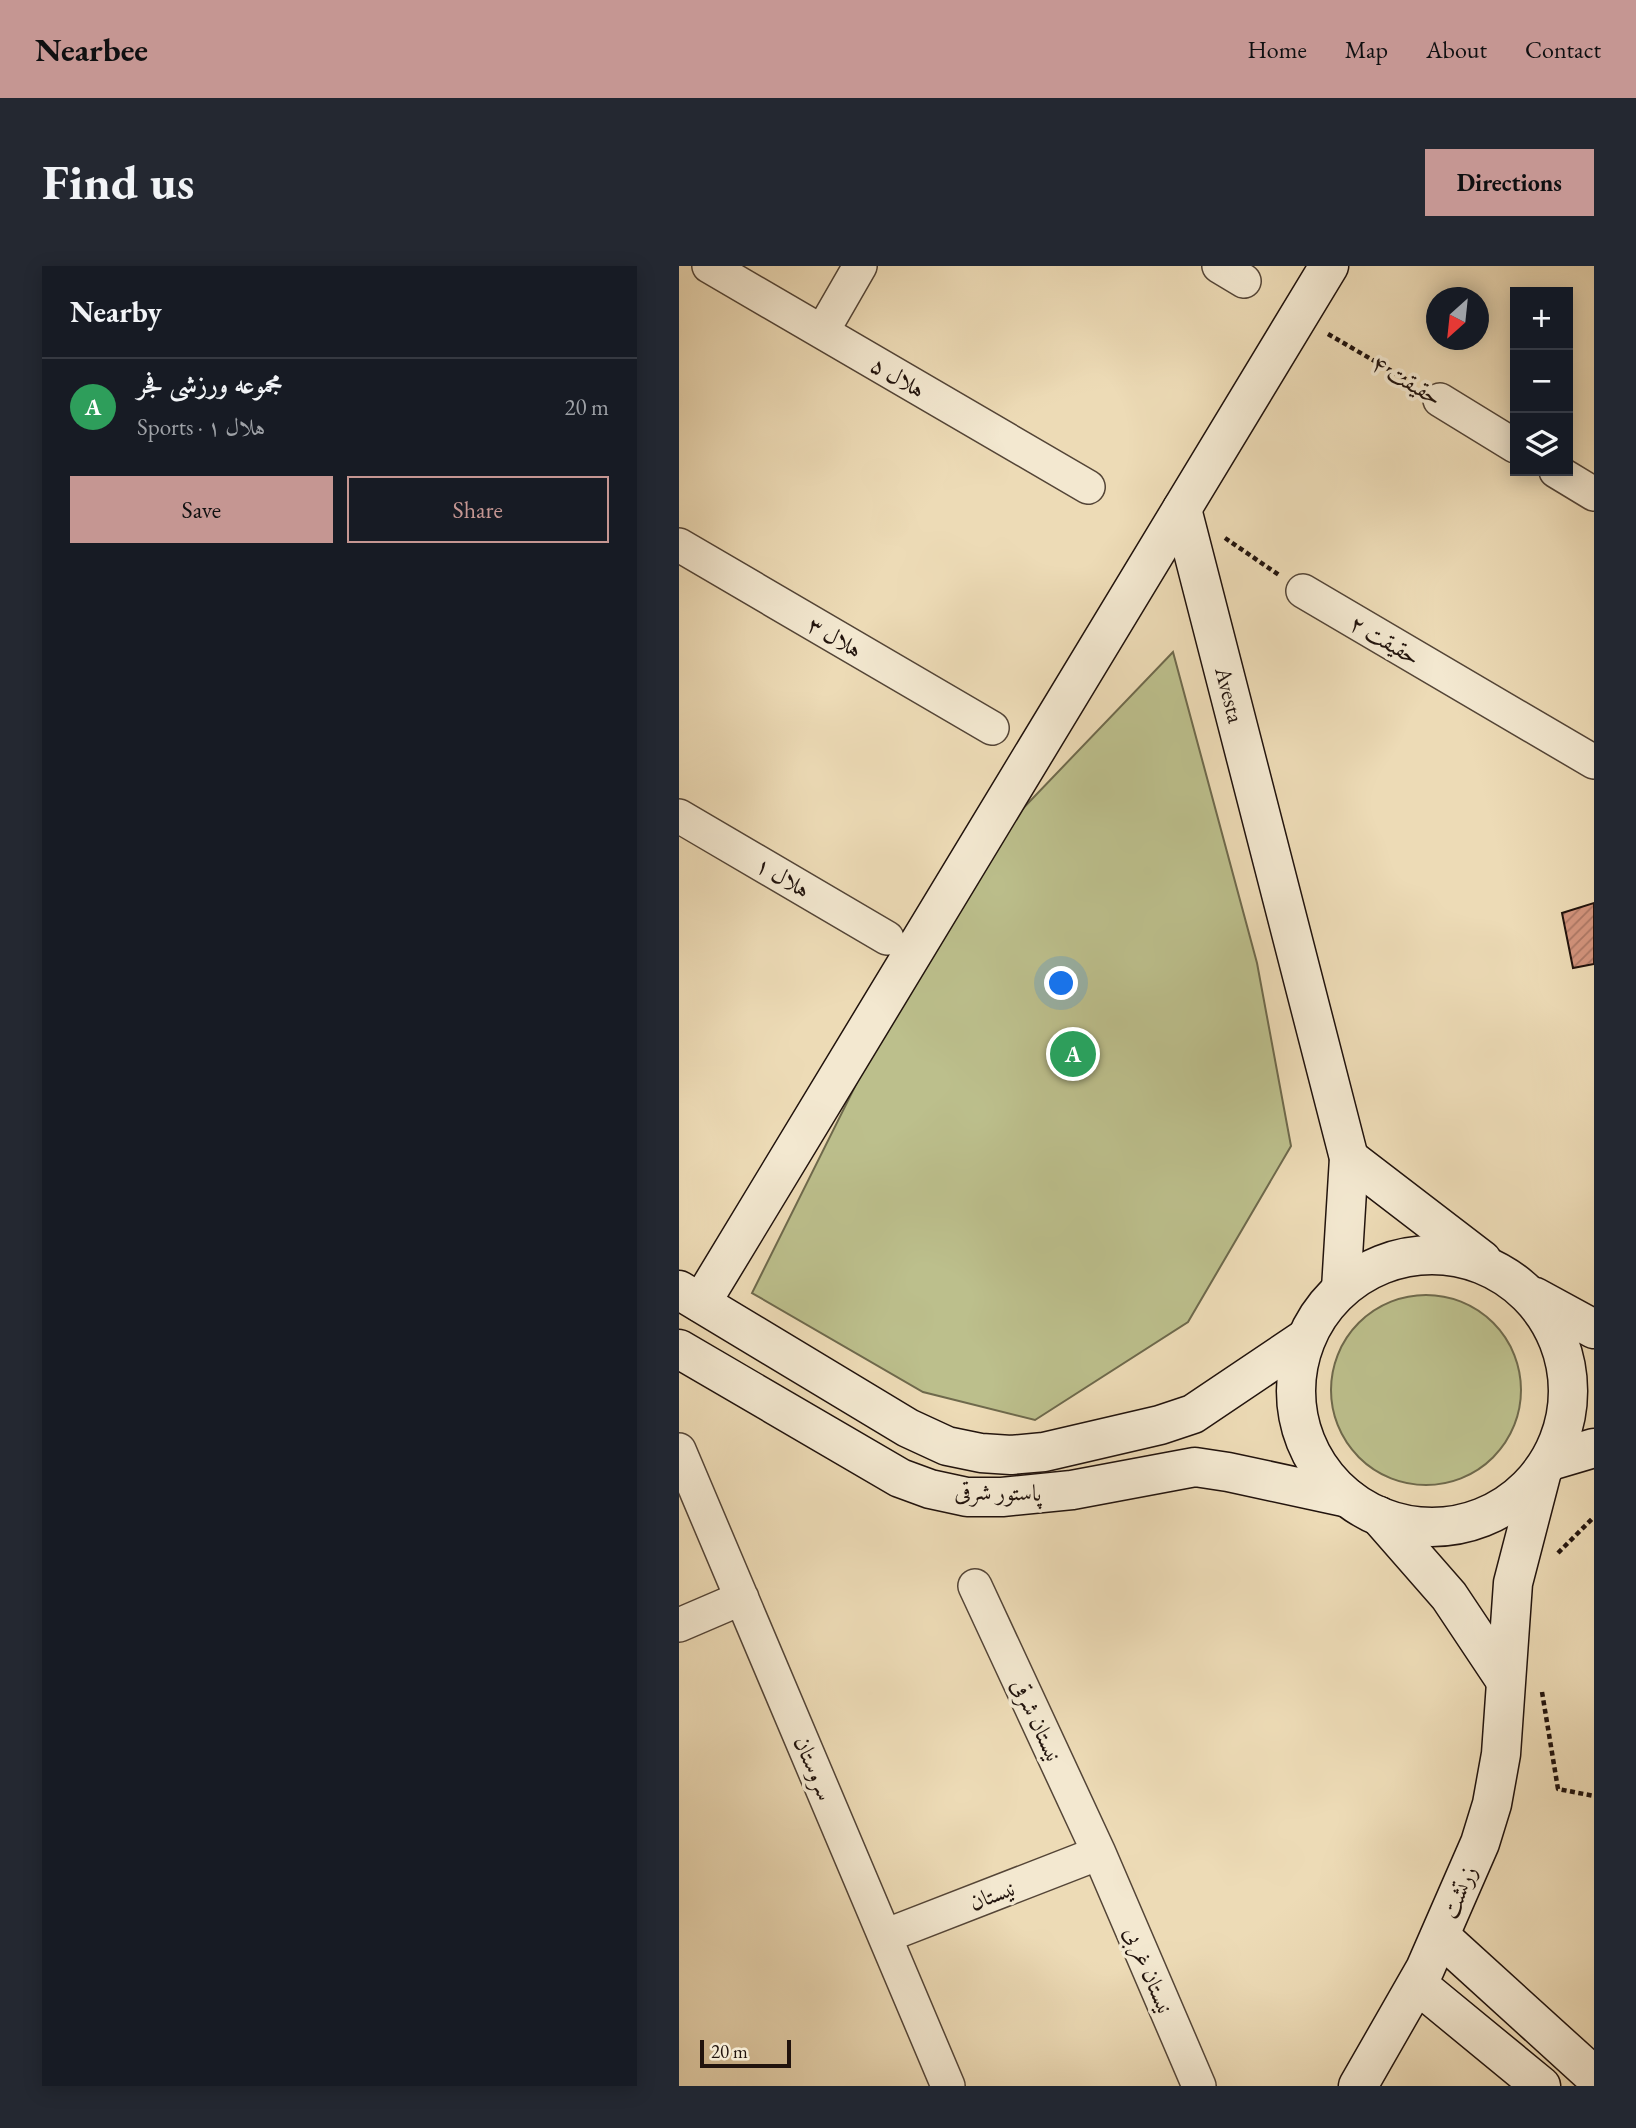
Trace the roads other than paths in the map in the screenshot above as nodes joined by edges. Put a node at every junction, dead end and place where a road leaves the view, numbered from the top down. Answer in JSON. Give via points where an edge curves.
{"nodes":[{"id":1,"x":709,"y":266,"type":"edge"},
{"id":2,"x":860,"y":266,"type":"edge"},
{"id":3,"x":1329,"y":266,"type":"edge"},
{"id":4,"x":822,"y":332,"type":"junction"},
{"id":5,"x":1440,"y":400,"type":"road end"},
{"id":6,"x":1510,"y":443,"type":"edge"},
{"id":7,"x":1564,"y":476,"type":"edge"},
{"id":8,"x":1088,"y":487,"type":"dead end"},
{"id":9,"x":1594,"y":494,"type":"edge"},
{"id":10,"x":1182,"y":509,"type":"junction"},
{"id":11,"x":679,"y":545,"type":"edge"},
{"id":12,"x":1303,"y":591,"type":"road end"},
{"id":13,"x":992,"y":728,"type":"dead end"},
{"id":14,"x":1594,"y":762,"type":"edge"},
{"id":15,"x":679,"y":816,"type":"edge"},
{"id":16,"x":887,"y":938,"type":"dead end"},
{"id":17,"x":1349,"y":1158,"type":"junction"},
{"id":18,"x":1492,"y":1268,"type":"junction"},
{"id":19,"x":1341,"y":1289,"type":"junction"},
{"id":20,"x":1527,"y":1292,"type":"junction"},
{"id":21,"x":690,"y":1297,"type":"edge"},
{"id":22,"x":1594,"y":1329,"type":"edge"},
{"id":23,"x":1306,"y":1338,"type":"junction"},
{"id":24,"x":679,"y":1349,"type":"edge"},
{"id":25,"x":1594,"y":1448,"type":"edge"},
{"id":26,"x":679,"y":1450,"type":"edge"},
{"id":27,"x":1545,"y":1468,"type":"junction"},
{"id":28,"x":1363,"y":1508,"type":"junction"},
{"id":29,"x":975,"y":1586,"type":"dead end"},
{"id":30,"x":742,"y":1598,"type":"junction"},
{"id":31,"x":679,"y":1625,"type":"edge"},
{"id":32,"x":1523,"y":1681,"type":"junction"},
{"id":33,"x":1099,"y":1853,"type":"junction"},
{"id":34,"x":885,"y":1936,"type":"junction"},
{"id":35,"x":1440,"y":1936,"type":"junction"},
{"id":36,"x":1417,"y":1984,"type":"junction"},
{"id":37,"x":1594,"y":2076,"type":"edge"},
{"id":38,"x":948,"y":2086,"type":"edge"},
{"id":39,"x":1199,"y":2086,"type":"edge"},
{"id":40,"x":1358,"y":2086,"type":"edge"},
{"id":41,"x":1541,"y":2086,"type":"edge"}],
"edges":[{"from":1,"to":4,"type":"street","name":"هلال ۵"},
{"from":2,"to":4,"type":"street"},
{"from":3,"to":10,"type":"main road"},
{"from":4,"to":8,"type":"street","name":"هلال ۵"},
{"from":5,"to":6,"type":"street","name":"حقیقت ۴"},
{"from":7,"to":9,"type":"street"},
{"from":10,"to":17,"type":"main road","name":"Avesta"},
{"from":10,"to":21,"type":"main road"},
{"from":11,"to":13,"type":"street","name":"هلال ۳"},
{"from":12,"to":14,"type":"street","name":"حقیقت ۲"},
{"from":15,"to":16,"type":"street","name":"هلال ۱"},
{"from":17,"to":18,"type":"main road"},
{"from":17,"to":19,"type":"main road","name":"Avesta"},
{"from":18,"to":19,"type":"main road","via":[[1454,1256],[1414,1255],[1375,1266]]},
{"from":18,"to":20,"type":"main road"},
{"from":19,"to":23,"type":"main road"},
{"from":20,"to":22,"type":"main road"},
{"from":20,"to":27,"type":"main road","via":[[1550,1321],[1564,1355],[1569,1391],[1565,1427]]},
{"from":21,"to":23,"type":"main road","name":"پاستور شرقی","via":[[908,1428],[947,1446],[1011,1455],[1044,1452],[1193,1414]]},
{"from":23,"to":28,"type":"main road","via":[[1296,1381],[1300,1425],[1318,1465]]},
{"from":24,"to":28,"type":"main road","name":"پاستور شرقی","via":[[900,1478],[930,1489],[967,1497],[1041,1494],[1195,1468],[1228,1472]]},
{"from":25,"to":27,"type":"main road"},
{"from":26,"to":30,"type":"street","name":"سروستان"},
{"from":27,"to":28,"type":"main road","name":"پاستور شرقی","via":[[1515,1500],[1484,1518],[1449,1527],[1413,1526]]},
{"from":27,"to":32,"type":"main road","name":"زرتشت","via":[[1513,1583]]},
{"from":28,"to":32,"type":"main road"},
{"from":29,"to":33,"type":"street","name":"نیستان شرقی"},
{"from":30,"to":31,"type":"street"},
{"from":30,"to":34,"type":"street","name":"سروستان"},
{"from":32,"to":35,"type":"main road","name":"زرتشت","via":[[1480,1843]]},
{"from":33,"to":34,"type":"street","name":"نیستان"},
{"from":33,"to":39,"type":"street","name":"نیستان غربی"},
{"from":34,"to":38,"type":"street","name":"سروستان"},
{"from":35,"to":36,"type":"main road","name":"زرتشت"},
{"from":35,"to":37,"type":"main road"},
{"from":36,"to":40,"type":"main road","name":"زرتشت"},
{"from":36,"to":41,"type":"main road"}]}
